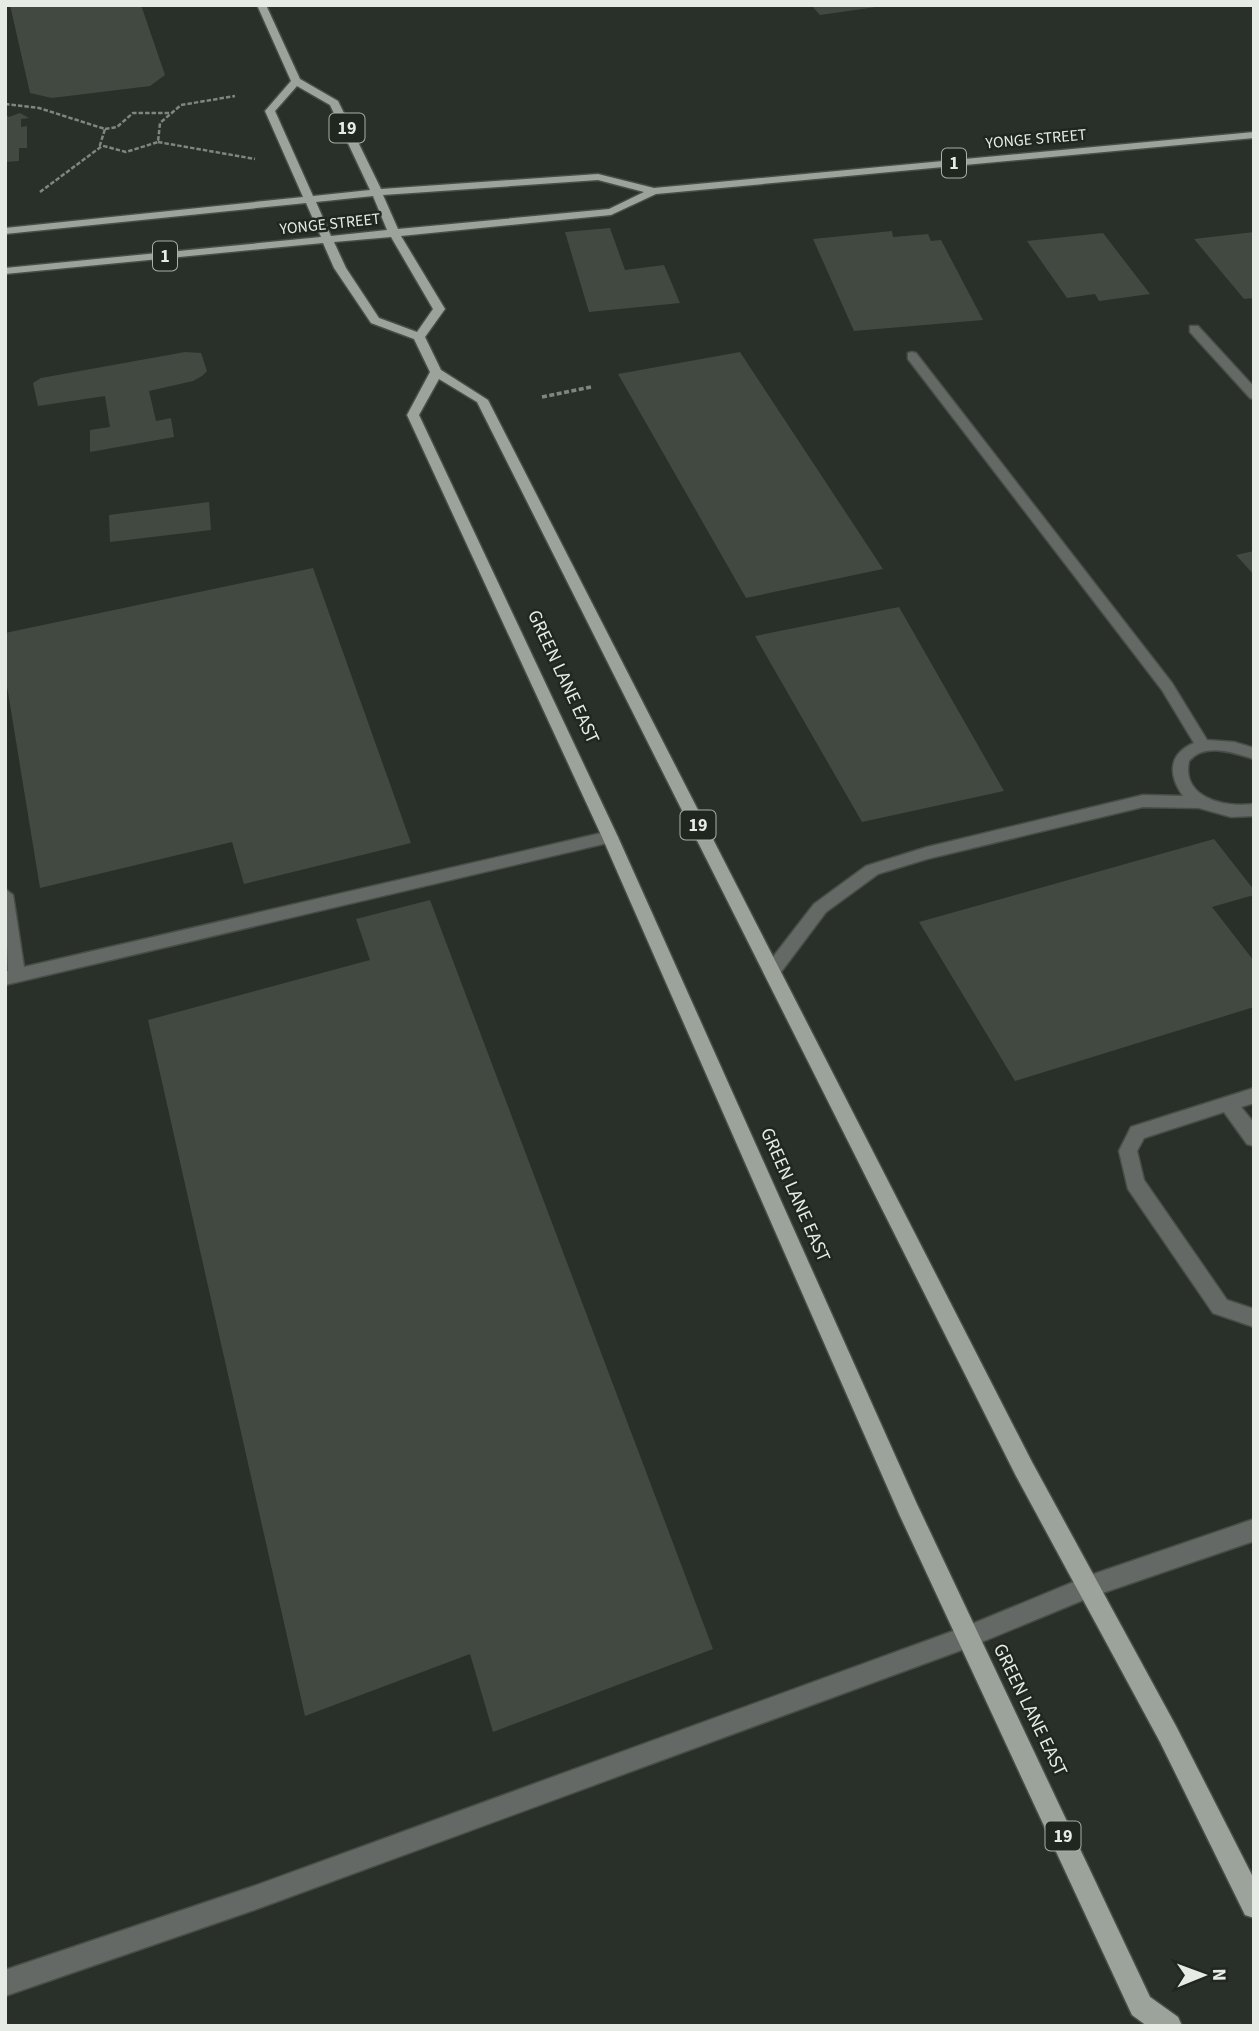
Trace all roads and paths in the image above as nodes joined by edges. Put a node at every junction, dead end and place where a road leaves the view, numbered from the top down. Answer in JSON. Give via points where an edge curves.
{"nodes":[{"id":1,"x":261,"y":5,"type":"edge"},
{"id":2,"x":296,"y":81,"type":"junction"},
{"id":3,"x":234,"y":96,"type":"dead end"},
{"id":4,"x":5,"y":104,"type":"edge"},
{"id":5,"x":172,"y":113,"type":"junction"},
{"id":6,"x":105,"y":129,"type":"junction"},
{"id":7,"x":1254,"y":135,"type":"edge"},
{"id":8,"x":158,"y":142,"type":"junction"},
{"id":9,"x":103,"y":145,"type":"junction"},
{"id":10,"x":262,"y":160,"type":"dead end"},
{"id":11,"x":654,"y":191,"type":"junction"},
{"id":12,"x":40,"y":192,"type":"dead end"},
{"id":13,"x":378,"y":192,"type":"junction"},
{"id":14,"x":310,"y":200,"type":"junction"},
{"id":15,"x":5,"y":231,"type":"edge"},
{"id":16,"x":394,"y":233,"type":"junction"},
{"id":17,"x":325,"y":238,"type":"junction"},
{"id":18,"x":5,"y":271,"type":"edge"},
{"id":19,"x":1195,"y":329,"type":"dead end"},
{"id":20,"x":419,"y":337,"type":"junction"},
{"id":21,"x":912,"y":356,"type":"dead end"},
{"id":22,"x":436,"y":372,"type":"junction"},
{"id":23,"x":591,"y":387,"type":"dead end"},
{"id":24,"x":1254,"y":395,"type":"edge"},
{"id":25,"x":542,"y":397,"type":"dead end"},
{"id":26,"x":1203,"y":746,"type":"junction"},
{"id":27,"x":1254,"y":754,"type":"edge"},
{"id":28,"x":1202,"y":802,"type":"junction"},
{"id":29,"x":1250,"y":815,"type":"edge"},
{"id":30,"x":610,"y":837,"type":"junction"},
{"id":31,"x":5,"y":895,"type":"edge"},
{"id":32,"x":772,"y":971,"type":"junction"},
{"id":33,"x":11,"y":976,"type":"edge"},
{"id":34,"x":1254,"y":1095,"type":"edge"},
{"id":35,"x":1228,"y":1103,"type":"junction"},
{"id":36,"x":1254,"y":1138,"type":"edge"},
{"id":37,"x":1254,"y":1318,"type":"edge"},
{"id":38,"x":1254,"y":1530,"type":"edge"},
{"id":39,"x":1088,"y":1587,"type":"junction"},
{"id":40,"x":967,"y":1637,"type":"junction"},
{"id":41,"x":1254,"y":1906,"type":"edge"},
{"id":42,"x":5,"y":1983,"type":"edge"},
{"id":43,"x":1169,"y":2026,"type":"edge"}],
"edges":[{"from":1,"to":2,"type":"main road"},
{"from":2,"to":13,"type":"main road","number":"19","via":[[334,103]]},
{"from":2,"to":14,"type":"main road","via":[[270,111]]},
{"from":3,"to":5,"type":"path","via":[[181,105]]},
{"from":4,"to":6,"type":"path","via":[[39,108]]},
{"from":5,"to":6,"type":"path","via":[[133,113],[117,127]]},
{"from":5,"to":8,"type":"path","via":[[160,123]]},
{"from":6,"to":9,"type":"path"},
{"from":7,"to":11,"type":"main road","name":"YONGE STREET","number":"1"},
{"from":8,"to":9,"type":"path","via":[[126,152]]},
{"from":8,"to":10,"type":"path"},
{"from":9,"to":12,"type":"path"},
{"from":11,"to":13,"type":"main road","name":"YONGE STREET","number":"1","via":[[598,177]]},
{"from":11,"to":16,"type":"main road","name":"YONGE STREET","number":"1","via":[[611,212]]},
{"from":13,"to":14,"type":"main road","name":"YONGE STREET","number":"1"},
{"from":13,"to":16,"type":"main road","number":"19"},
{"from":14,"to":15,"type":"main road","name":"YONGE STREET","number":"1"},
{"from":14,"to":17,"type":"main road"},
{"from":16,"to":17,"type":"main road","name":"YONGE STREET","number":"1"},
{"from":16,"to":20,"type":"main road","number":"19","via":[[439,309]]},
{"from":17,"to":18,"type":"main road","name":"YONGE STREET","number":"1"},
{"from":17,"to":20,"type":"main road","via":[[375,320]]},
{"from":19,"to":24,"type":"lane"},
{"from":20,"to":22,"type":"main road"},
{"from":21,"to":26,"type":"lane","via":[[1167,687]]},
{"from":22,"to":30,"type":"main road","name":"GREEN LANE EAST","number":"19","via":[[414,415]]},
{"from":22,"to":32,"type":"main road","number":"19","via":[[482,400]]},
{"from":23,"to":25,"type":"path"},
{"from":26,"to":27,"type":"lane","via":[[1223,744]]},
{"from":26,"to":28,"type":"lane","via":[[1190,751],[1179,771],[1185,787]]},
{"from":28,"to":29,"type":"lane"},
{"from":28,"to":32,"type":"lane","via":[[1143,801],[872,870],[820,908]]},
{"from":30,"to":33,"type":"lane"},
{"from":30,"to":40,"type":"main road","name":"GREEN LANE EAST","number":"19"},
{"from":31,"to":33,"type":"lane"},
{"from":32,"to":39,"type":"main road","number":"19"},
{"from":34,"to":35,"type":"lane"},
{"from":35,"to":36,"type":"lane"},
{"from":35,"to":37,"type":"lane","via":[[1138,1132],[1128,1152],[1135,1183],[1220,1307]]},
{"from":38,"to":39,"type":"lane"},
{"from":39,"to":40,"type":"lane"},
{"from":39,"to":41,"type":"main road","number":"19"},
{"from":40,"to":42,"type":"lane","via":[[254,1898]]},
{"from":40,"to":43,"type":"main road","name":"GREEN LANE EAST","number":"19","via":[[1141,2006]]}]}
